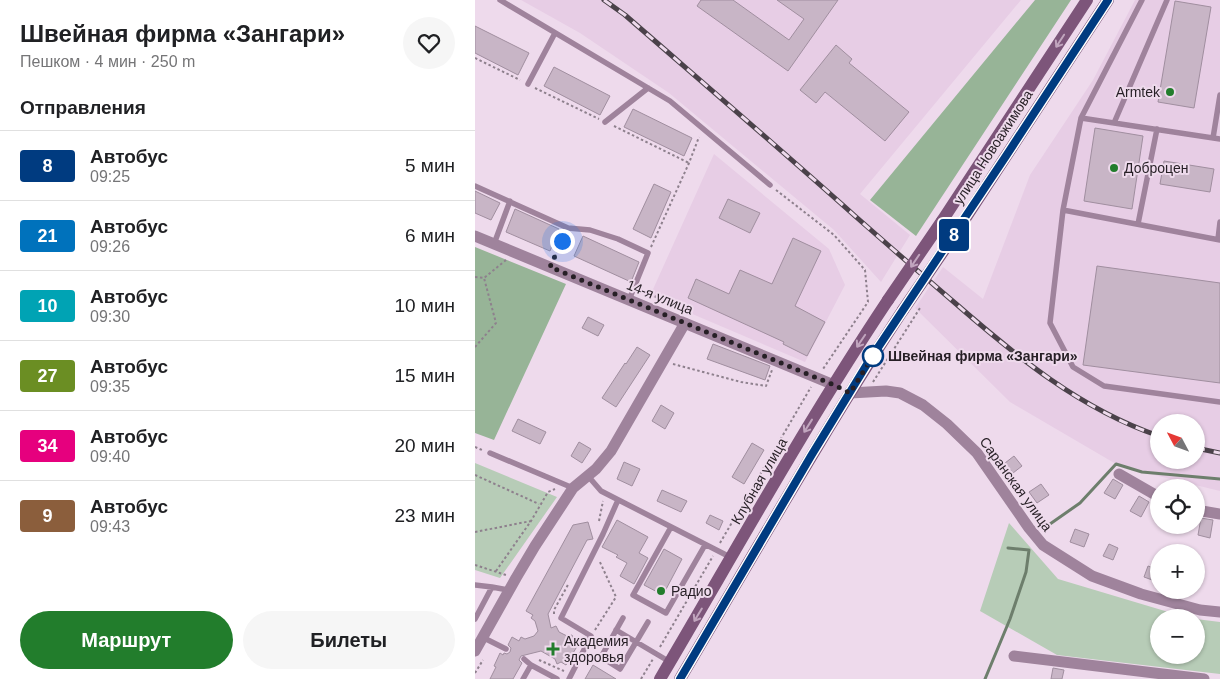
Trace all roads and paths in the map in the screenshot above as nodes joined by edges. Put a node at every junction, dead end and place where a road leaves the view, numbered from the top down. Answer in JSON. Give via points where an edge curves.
{"nodes":[{"id":1,"x":500,"y":0,"type":"edge"},
{"id":2,"x":1087,"y":0,"type":"edge"},
{"id":3,"x":1107,"y":0,"type":"edge"},
{"id":4,"x":1142,"y":0,"type":"edge"},
{"id":5,"x":1167,"y":0,"type":"edge"},
{"id":6,"x":555,"y":33,"type":"junction"},
{"id":7,"x":475,"y":58,"type":"edge"},
{"id":8,"x":528,"y":84,"type":"junction"},
{"id":9,"x":649,"y":88,"type":"junction"},
{"id":10,"x":1220,"y":95,"type":"edge"},
{"id":11,"x":1081,"y":118,"type":"junction"},
{"id":12,"x":605,"y":122,"type":"junction"},
{"id":13,"x":1115,"y":123,"type":"junction"},
{"id":14,"x":702,"y":128,"type":"junction"},
{"id":15,"x":1157,"y":129,"type":"junction"},
{"id":16,"x":1213,"y":138,"type":"junction"},
{"id":17,"x":1220,"y":138,"type":"edge"},
{"id":18,"x":689,"y":163,"type":"junction"},
{"id":19,"x":770,"y":185,"type":"joint"},
{"id":20,"x":475,"y":186,"type":"edge"},
{"id":21,"x":510,"y":201,"type":"junction"},
{"id":22,"x":1063,"y":210,"type":"junction"},
{"id":23,"x":1220,"y":222,"type":"edge"},
{"id":24,"x":1138,"y":224,"type":"junction"},
{"id":25,"x":568,"y":228,"type":"junction"},
{"id":26,"x":475,"y":236,"type":"edge"},
{"id":27,"x":1219,"y":239,"type":"edge"},
{"id":28,"x":494,"y":244,"type":"junction"},
{"id":29,"x":648,"y":253,"type":"junction"},
{"id":30,"x":511,"y":257,"type":"dead end"},
{"id":31,"x":550,"y":267,"type":"junction"},
{"id":32,"x":475,"y":277,"type":"edge"},
{"id":33,"x":484,"y":278,"type":"junction"},
{"id":34,"x":629,"y":300,"type":"junction"},
{"id":35,"x":888,"y":300,"type":"joint"},
{"id":36,"x":685,"y":323,"type":"junction"},
{"id":37,"x":475,"y":347,"type":"edge"},
{"id":38,"x":663,"y":361,"type":"junction"},
{"id":39,"x":776,"y":361,"type":"junction"},
{"id":40,"x":817,"y":378,"type":"junction"},
{"id":41,"x":834,"y":385,"type":"junction"},
{"id":42,"x":850,"y":393,"type":"junction"},
{"id":43,"x":1220,"y":402,"type":"edge"},
{"id":44,"x":490,"y":453,"type":"dead end"},
{"id":45,"x":1119,"y":474,"type":"dead end"},
{"id":46,"x":475,"y":475,"type":"edge"},
{"id":47,"x":588,"y":476,"type":"junction"},
{"id":48,"x":560,"y":482,"type":"junction"},
{"id":49,"x":573,"y":488,"type":"junction"},
{"id":50,"x":1150,"y":492,"type":"edge"},
{"id":51,"x":618,"y":500,"type":"junction"},
{"id":52,"x":540,"y":505,"type":"junction"},
{"id":53,"x":1205,"y":512,"type":"edge"},
{"id":54,"x":1220,"y":514,"type":"edge"},
{"id":55,"x":531,"y":521,"type":"junction"},
{"id":56,"x":671,"y":527,"type":"junction"},
{"id":57,"x":475,"y":532,"type":"edge"},
{"id":58,"x":705,"y":545,"type":"junction"},
{"id":59,"x":716,"y":551,"type":"junction"},
{"id":60,"x":595,"y":552,"type":"junction"},
{"id":61,"x":732,"y":558,"type":"junction"},
{"id":62,"x":475,"y":565,"type":"edge"},
{"id":63,"x":496,"y":572,"type":"junction"},
{"id":64,"x":515,"y":578,"type":"junction"},
{"id":65,"x":475,"y":585,"type":"edge"},
{"id":66,"x":492,"y":588,"type":"junction"},
{"id":67,"x":508,"y":590,"type":"junction"},
{"id":68,"x":1220,"y":612,"type":"edge"},
{"id":69,"x":623,"y":618,"type":"dead end"},
{"id":70,"x":475,"y":619,"type":"edge"},
{"id":71,"x":648,"y":622,"type":"dead end"},
{"id":72,"x":616,"y":630,"type":"junction"},
{"id":73,"x":591,"y":636,"type":"junction"},
{"id":74,"x":482,"y":638,"type":"junction"},
{"id":75,"x":636,"y":643,"type":"junction"},
{"id":76,"x":506,"y":649,"type":"dead end"},
{"id":77,"x":475,"y":651,"type":"edge"},
{"id":78,"x":656,"y":654,"type":"junction"},
{"id":79,"x":1014,"y":656,"type":"dead end"},
{"id":80,"x":524,"y":659,"type":"dead end"},
{"id":81,"x":670,"y":662,"type":"junction"},
{"id":82,"x":531,"y":665,"type":"junction"},
{"id":83,"x":523,"y":679,"type":"edge"},
{"id":84,"x":557,"y":679,"type":"edge"},
{"id":85,"x":569,"y":679,"type":"edge"},
{"id":86,"x":641,"y":679,"type":"edge"},
{"id":87,"x":660,"y":679,"type":"edge"},
{"id":88,"x":680,"y":679,"type":"edge"},
{"id":89,"x":1204,"y":679,"type":"edge"}],
"edges":[{"from":1,"to":6,"type":"lane"},
{"from":2,"to":35,"type":"main road","name":"улица Новоажимова","one_way":true,"bridge":true},
{"from":3,"to":42,"type":"main road","name":"улица Новоажимова","bridge":true},
{"from":4,"to":11,"type":"lane"},
{"from":5,"to":13,"type":"lane"},
{"from":6,"to":8,"type":"lane"},
{"from":6,"to":9,"type":"lane"},
{"from":7,"to":8,"type":"path"},
{"from":8,"to":12,"type":"path"},
{"from":9,"to":12,"type":"lane"},
{"from":9,"to":14,"type":"lane"},
{"from":10,"to":16,"type":"lane"},
{"from":11,"to":13,"type":"lane"},
{"from":11,"to":22,"type":"lane"},
{"from":12,"to":18,"type":"path"},
{"from":13,"to":15,"type":"lane"},
{"from":14,"to":18,"type":"path"},
{"from":14,"to":19,"type":"lane"},
{"from":15,"to":16,"type":"lane"},
{"from":15,"to":24,"type":"lane"},
{"from":16,"to":17,"type":"lane"},
{"from":18,"to":29,"type":"path"},
{"from":19,"to":40,"type":"path","via":[[834,235],[865,270],[869,302]]},
{"from":20,"to":21,"type":"lane"},
{"from":21,"to":25,"type":"lane"},
{"from":21,"to":28,"type":"lane"},
{"from":22,"to":24,"type":"lane"},
{"from":22,"to":43,"type":"lane","via":[[1050,323],[1073,367],[1104,386]]},
{"from":23,"to":27,"type":"lane"},
{"from":24,"to":27,"type":"lane"},
{"from":25,"to":29,"type":"lane","via":[[590,230]]},
{"from":25,"to":31,"type":"path"},
{"from":26,"to":28,"type":"street","name":"14-я улица"},
{"from":28,"to":31,"type":"street","name":"14-я улица"},
{"from":29,"to":34,"type":"lane"},
{"from":30,"to":33,"type":"path"},
{"from":31,"to":34,"type":"street","name":"14-я улица"},
{"from":32,"to":33,"type":"path"},
{"from":33,"to":37,"type":"path","via":[[496,323]]},
{"from":34,"to":36,"type":"street","name":"14-я улица"},
{"from":35,"to":41,"type":"main road","name":"Клубная улица","one_way":true},
{"from":36,"to":38,"type":"street"},
{"from":36,"to":39,"type":"street","name":"14-я улица"},
{"from":38,"to":39,"type":"path","via":[[766,386]]},
{"from":38,"to":47,"type":"street","via":[[611,451]]},
{"from":39,"to":40,"type":"street","name":"14-я улица"},
{"from":40,"to":41,"type":"street","name":"14-я улица"},
{"from":40,"to":59,"type":"path"},
{"from":41,"to":42,"type":"main road"},
{"from":41,"to":61,"type":"main road","name":"Клубная улица","one_way":true},
{"from":42,"to":68,"type":"street","name":"Саранская улица","via":[[901,393],[923,405],[977,453],[1043,545],[1092,576],[1141,594]]},
{"from":42,"to":88,"type":"main road"},
{"from":44,"to":48,"type":"lane"},
{"from":45,"to":50,"type":"street"},
{"from":46,"to":52,"type":"path"},
{"from":47,"to":49,"type":"street"},
{"from":47,"to":51,"type":"lane","via":[[601,491]]},
{"from":48,"to":49,"type":"lane"},
{"from":48,"to":52,"type":"path"},
{"from":49,"to":64,"type":"street"},
{"from":51,"to":56,"type":"lane"},
{"from":51,"to":60,"type":"lane"},
{"from":52,"to":55,"type":"path"},
{"from":53,"to":54,"type":"street"},
{"from":55,"to":57,"type":"path"},
{"from":55,"to":63,"type":"path"},
{"from":56,"to":58,"type":"lane"},
{"from":56,"to":58,"type":"lane","via":[[633,595],[666,613]]},
{"from":58,"to":59,"type":"lane"},
{"from":59,"to":61,"type":"lane"},
{"from":59,"to":78,"type":"path"},
{"from":60,"to":73,"type":"path","via":[[616,597]]},
{"from":60,"to":73,"type":"lane","via":[[561,618]]},
{"from":61,"to":81,"type":"main road","name":"Клубная улица","one_way":true},
{"from":62,"to":63,"type":"path"},
{"from":63,"to":64,"type":"path"},
{"from":64,"to":67,"type":"street"},
{"from":65,"to":66,"type":"lane"},
{"from":66,"to":67,"type":"lane"},
{"from":66,"to":70,"type":"lane"},
{"from":67,"to":74,"type":"street"},
{"from":69,"to":72,"type":"lane"},
{"from":71,"to":75,"type":"lane"},
{"from":72,"to":75,"type":"lane"},
{"from":72,"to":75,"type":"lane","via":[[601,657],[620,669]]},
{"from":73,"to":85,"type":"lane"},
{"from":74,"to":76,"type":"lane"},
{"from":74,"to":77,"type":"street"},
{"from":75,"to":78,"type":"lane"},
{"from":78,"to":81,"type":"lane"},
{"from":78,"to":86,"type":"path"},
{"from":79,"to":89,"type":"street"},
{"from":80,"to":82,"type":"lane"},
{"from":81,"to":87,"type":"main road","name":"Клубная улица"},
{"from":82,"to":83,"type":"lane"},
{"from":82,"to":84,"type":"lane"}]}
